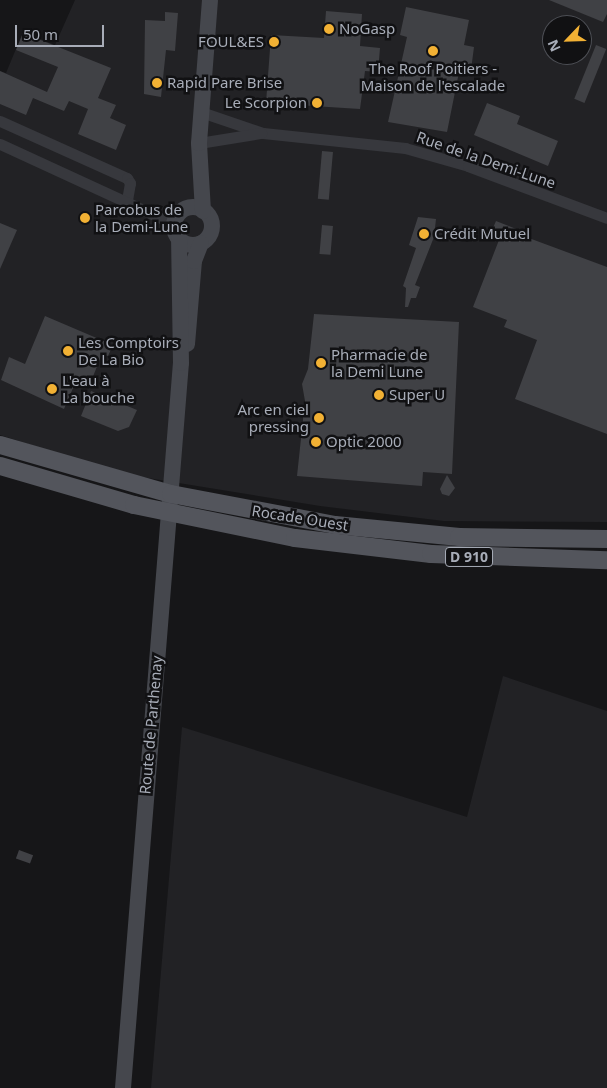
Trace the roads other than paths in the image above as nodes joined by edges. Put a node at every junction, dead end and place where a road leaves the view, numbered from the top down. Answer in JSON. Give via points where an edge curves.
{"nodes":[{"id":1,"x":210,"y":0,"type":"edge"},
{"id":2,"x":201,"y":112,"type":"junction"},
{"id":3,"x":0,"y":121,"type":"edge"},
{"id":4,"x":263,"y":133,"type":"junction"},
{"id":5,"x":199,"y":143,"type":"junction"},
{"id":6,"x":0,"y":144,"type":"edge"},
{"id":7,"x":127,"y":200,"type":"junction"},
{"id":8,"x":184,"y":210,"type":"junction"},
{"id":9,"x":203,"y":211,"type":"junction"},
{"id":10,"x":607,"y":218,"type":"edge"},
{"id":11,"x":177,"y":232,"type":"junction"},
{"id":12,"x":201,"y":243,"type":"junction"},
{"id":13,"x":181,"y":363,"type":"junction"},
{"id":14,"x":0,"y":445,"type":"edge"},
{"id":15,"x":0,"y":466,"type":"edge"},
{"id":16,"x":171,"y":494,"type":"junction"},
{"id":17,"x":169,"y":514,"type":"junction"},
{"id":18,"x":607,"y":539,"type":"edge"},
{"id":19,"x":607,"y":560,"type":"edge"},
{"id":20,"x":123,"y":1088,"type":"edge"}],
"edges":[{"from":1,"to":2,"type":"main road"},
{"from":2,"to":4,"type":"street","name":"Rue de la Demi-Lune"},
{"from":2,"to":5,"type":"main road"},
{"from":3,"to":7,"type":"street","via":[[127,178],[130,183]]},
{"from":4,"to":5,"type":"street","name":"Rue de la Demi-Lune"},
{"from":4,"to":10,"type":"street","name":"Rue de la Demi-Lune","via":[[405,148],[468,166]]},
{"from":5,"to":8,"type":"main road"},
{"from":5,"to":9,"type":"main road"},
{"from":6,"to":7,"type":"street"},
{"from":7,"to":11,"type":"street"},
{"from":8,"to":9,"type":"main road","via":[[195,208]]},
{"from":8,"to":11,"type":"main road"},
{"from":9,"to":12,"type":"main road","via":[[210,218],[212,229]]},
{"from":11,"to":12,"type":"main road","via":[[189,244]]},
{"from":11,"to":13,"type":"main road","name":"Route de Parthenay"},
{"from":12,"to":13,"type":"main road","name":"Route de Parthenay","via":[[194,261],[189,339]]},
{"from":13,"to":16,"type":"main road","name":"Route de Parthenay"},
{"from":14,"to":16,"type":"main road","name":"Rocade Ouest","number":"D 910"},
{"from":15,"to":17,"type":"main road","number":"D 910"},
{"from":16,"to":17,"type":"main road","name":"Route de Parthenay"},
{"from":16,"to":18,"type":"main road","name":"Rocade Ouest","number":"D 910","via":[[307,520],[407,533]]},
{"from":17,"to":19,"type":"main road","name":"Rocade Ouest","number":"D 910","via":[[295,538],[406,552],[508,559]]},
{"from":17,"to":20,"type":"main road","name":"Route de Parthenay"}]}
